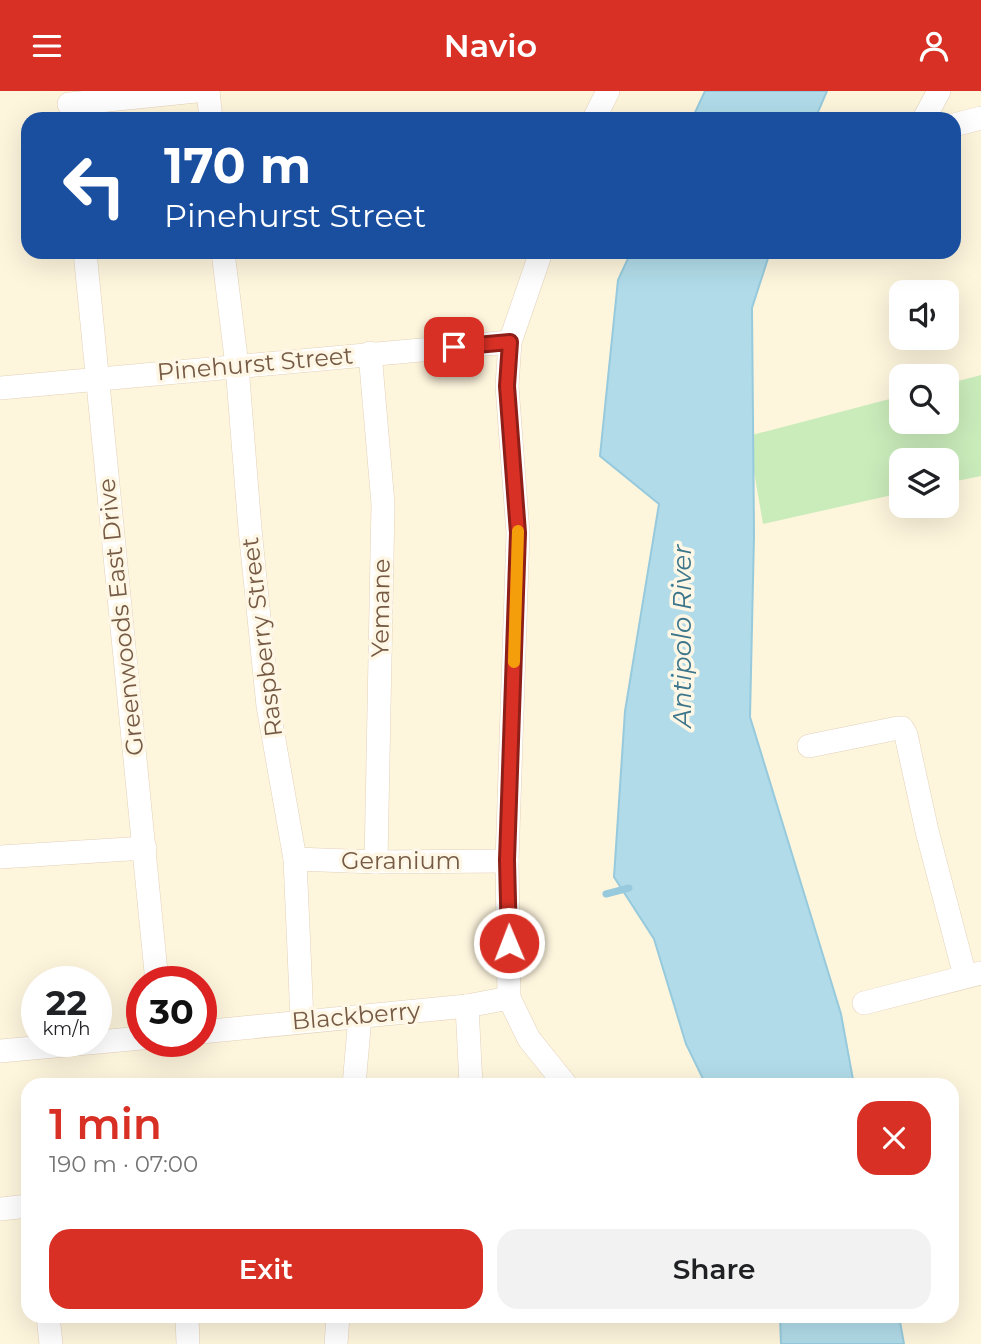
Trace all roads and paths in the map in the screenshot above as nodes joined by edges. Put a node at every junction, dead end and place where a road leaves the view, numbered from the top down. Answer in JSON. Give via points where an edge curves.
{"nodes":[{"id":1,"x":196,"y":91,"type":"edge"},
{"id":2,"x":208,"y":91,"type":"edge"},
{"id":3,"x":608,"y":91,"type":"edge"},
{"id":4,"x":939,"y":91,"type":"edge"},
{"id":5,"x":69,"y":105,"type":"edge"},
{"id":6,"x":210,"y":112,"type":"edge"},
{"id":7,"x":598,"y":112,"type":"edge"},
{"id":8,"x":928,"y":112,"type":"edge"},
{"id":9,"x":981,"y":118,"type":"edge"},
{"id":10,"x":961,"y":123,"type":"edge"},
{"id":11,"x":86,"y":259,"type":"edge"},
{"id":12,"x":224,"y":259,"type":"edge"},
{"id":13,"x":539,"y":259,"type":"edge"},
{"id":14,"x":510,"y":342,"type":"junction"},
{"id":15,"x":370,"y":353,"type":"junction"},
{"id":16,"x":237,"y":366,"type":"junction"},
{"id":17,"x":97,"y":378,"type":"junction"},
{"id":18,"x":0,"y":388,"type":"edge"},
{"id":19,"x":809,"y":746,"type":"dead end"},
{"id":20,"x":145,"y":848,"type":"junction"},
{"id":21,"x":0,"y":857,"type":"edge"},
{"id":22,"x":295,"y":859,"type":"junction"},
{"id":23,"x":507,"y":860,"type":"junction"},
{"id":24,"x":376,"y":862,"type":"junction"},
{"id":25,"x":156,"y":966,"type":"edge"},
{"id":26,"x":973,"y":975,"type":"edge"},
{"id":27,"x":509,"y":998,"type":"junction"},
{"id":28,"x":864,"y":1003,"type":"dead end"},
{"id":29,"x":467,"y":1006,"type":"junction"},
{"id":30,"x":359,"y":1017,"type":"junction"},
{"id":31,"x":302,"y":1020,"type":"junction"},
{"id":32,"x":217,"y":1030,"type":"edge"},
{"id":33,"x":126,"y":1039,"type":"edge"},
{"id":34,"x":0,"y":1051,"type":"edge"},
{"id":35,"x":355,"y":1078,"type":"edge"},
{"id":36,"x":471,"y":1078,"type":"edge"},
{"id":37,"x":560,"y":1078,"type":"edge"},
{"id":38,"x":21,"y":1207,"type":"edge"},
{"id":39,"x":0,"y":1209,"type":"edge"},
{"id":40,"x":49,"y":1323,"type":"edge"},
{"id":41,"x":187,"y":1323,"type":"edge"},
{"id":42,"x":338,"y":1323,"type":"edge"},
{"id":43,"x":51,"y":1344,"type":"edge"},
{"id":44,"x":188,"y":1344,"type":"edge"},
{"id":45,"x":337,"y":1344,"type":"edge"}],
"edges":[{"from":1,"to":5,"type":"street"},
{"from":2,"to":6,"type":"street"},
{"from":3,"to":7,"type":"street"},
{"from":4,"to":8,"type":"street"},
{"from":9,"to":10,"type":"street"},
{"from":11,"to":17,"type":"street","name":"Greenwoods East Drive"},
{"from":12,"to":16,"type":"street","name":"Raspberry Street"},
{"from":13,"to":14,"type":"street"},
{"from":14,"to":15,"type":"street","name":"Pinehurst Street"},
{"from":14,"to":23,"type":"street","via":[[507,386],[518,533]]},
{"from":15,"to":16,"type":"street","name":"Pinehurst Street"},
{"from":15,"to":24,"type":"street","name":"Yemane","via":[[383,504]]},
{"from":16,"to":17,"type":"street","name":"Pinehurst Street"},
{"from":16,"to":22,"type":"street","name":"Raspberry Street","via":[[268,706]]},
{"from":17,"to":18,"type":"street","name":"Pinehurst Street"},
{"from":17,"to":20,"type":"street","name":"Greenwoods East Drive"},
{"from":19,"to":26,"type":"street","via":[[902,728],[927,831]]},
{"from":20,"to":21,"type":"street"},
{"from":20,"to":25,"type":"street","name":"Greenwoods East Drive"},
{"from":22,"to":24,"type":"street","name":"Geranium"},
{"from":22,"to":31,"type":"street","name":"Raspberry Street"},
{"from":23,"to":24,"type":"street","name":"Geranium"},
{"from":23,"to":27,"type":"street"},
{"from":26,"to":28,"type":"street"},
{"from":27,"to":29,"type":"street","name":"Blackberry"},
{"from":27,"to":37,"type":"street","via":[[529,1039]]},
{"from":29,"to":30,"type":"street","name":"Blackberry"},
{"from":29,"to":36,"type":"street"},
{"from":30,"to":31,"type":"street","name":"Blackberry"},
{"from":30,"to":35,"type":"street"},
{"from":31,"to":32,"type":"street","name":"Blackberry"},
{"from":33,"to":34,"type":"street"},
{"from":38,"to":39,"type":"street"},
{"from":40,"to":43,"type":"street"},
{"from":41,"to":44,"type":"street"},
{"from":42,"to":45,"type":"street"}]}
